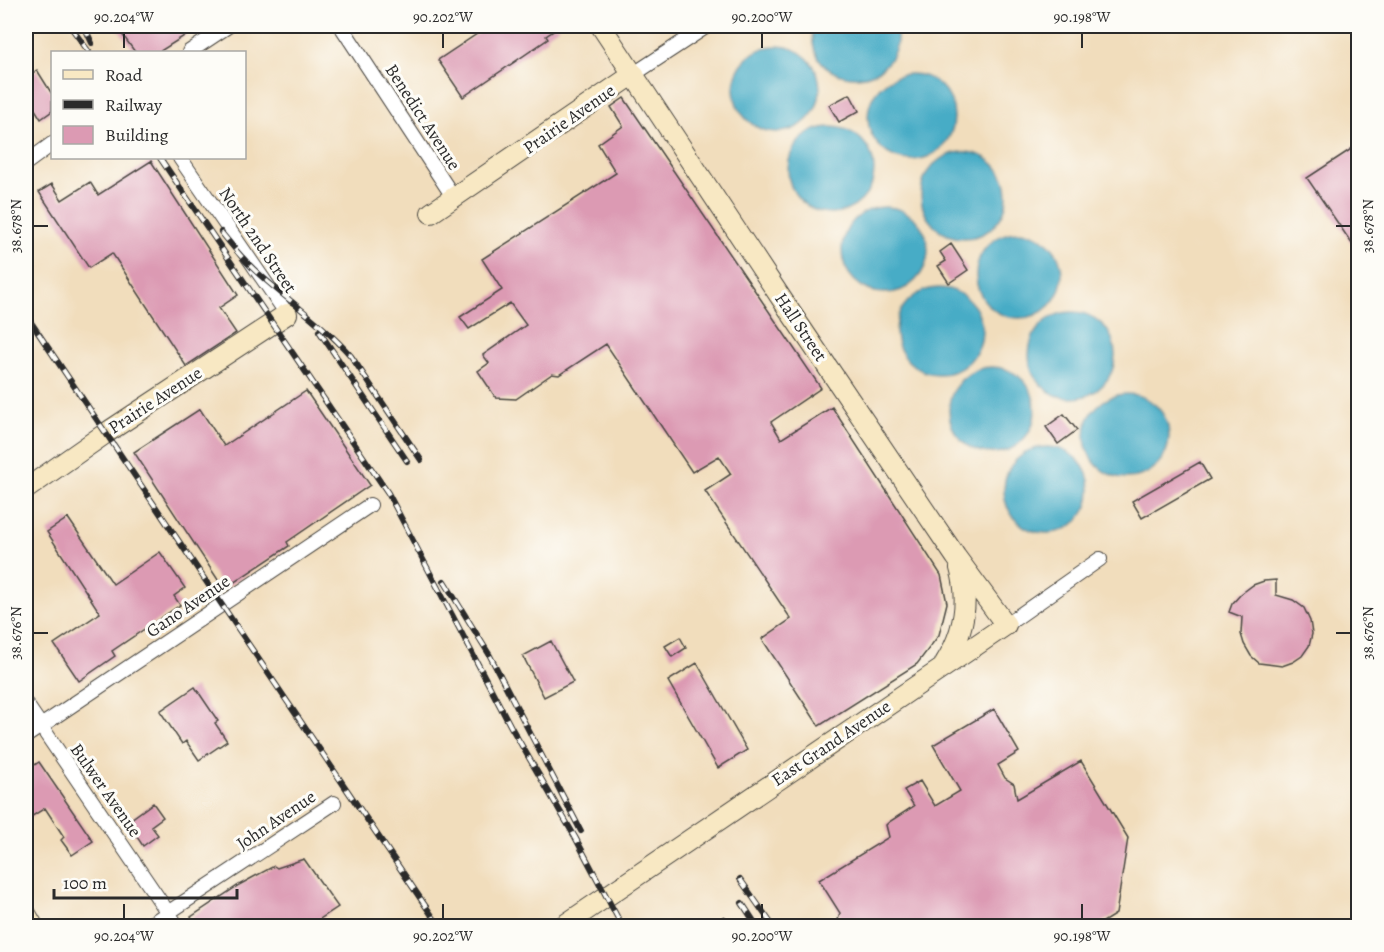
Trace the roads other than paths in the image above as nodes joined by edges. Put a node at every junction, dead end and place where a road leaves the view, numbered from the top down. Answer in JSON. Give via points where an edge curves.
{"nodes":[{"id":1,"x":228,"y":26,"type":"edge"},
{"id":2,"x":341,"y":26,"type":"edge"},
{"id":3,"x":601,"y":26,"type":"edge"},
{"id":4,"x":707,"y":26,"type":"edge"},
{"id":5,"x":190,"y":51,"type":"edge"},
{"id":6,"x":634,"y":74,"type":"junction"},
{"id":7,"x":51,"y":145,"type":"edge"},
{"id":8,"x":181,"y":159,"type":"edge"},
{"id":9,"x":26,"y":163,"type":"edge"},
{"id":10,"x":454,"y":198,"type":"junction"},
{"id":11,"x":431,"y":213,"type":"dead end"},
{"id":12,"x":286,"y":314,"type":"joint"},
{"id":13,"x":26,"y":489,"type":"edge"},
{"id":14,"x":370,"y":505,"type":"dead end"},
{"id":15,"x":956,"y":557,"type":"junction"},
{"id":16,"x":1100,"y":559,"type":"dead end"},
{"id":17,"x":1006,"y":625,"type":"junction"},
{"id":18,"x":942,"y":667,"type":"junction"},
{"id":19,"x":26,"y":704,"type":"edge"},
{"id":20,"x":40,"y":726,"type":"junction"},
{"id":21,"x":26,"y":736,"type":"edge"},
{"id":22,"x":333,"y":803,"type":"dead end"},
{"id":23,"x":168,"y":913,"type":"junction"},
{"id":24,"x":26,"y":914,"type":"edge"},
{"id":25,"x":33,"y":927,"type":"edge"},
{"id":26,"x":148,"y":927,"type":"edge"},
{"id":27,"x":177,"y":927,"type":"edge"},
{"id":28,"x":563,"y":927,"type":"edge"}],
"edges":[{"from":1,"to":5,"type":"street"},
{"from":2,"to":10,"type":"street","name":"Benedict Avenue"},
{"from":3,"to":6,"type":"main road","name":"Hall Street"},
{"from":4,"to":6,"type":"street","name":"Prairie Avenue"},
{"from":6,"to":10,"type":"main road","name":"Prairie Avenue"},
{"from":6,"to":15,"type":"main road","name":"Hall Street"},
{"from":7,"to":9,"type":"street"},
{"from":8,"to":12,"type":"street","name":"North 2nd Street"},
{"from":10,"to":11,"type":"main road","name":"Prairie Avenue"},
{"from":12,"to":13,"type":"main road","name":"Prairie Avenue"},
{"from":14,"to":20,"type":"street","name":"Gano Avenue"},
{"from":15,"to":17,"type":"main road","name":"Hall Street"},
{"from":15,"to":18,"type":"main road","via":[[966,609],[958,638]]},
{"from":16,"to":17,"type":"street","name":"East Grand Avenue"},
{"from":17,"to":18,"type":"main road","name":"East Grand Avenue"},
{"from":18,"to":28,"type":"main road","name":"East Grand Avenue"},
{"from":19,"to":20,"type":"street","name":"Bulwer Avenue"},
{"from":20,"to":21,"type":"street","name":"Gano Avenue"},
{"from":20,"to":23,"type":"street","name":"Bulwer Avenue"},
{"from":22,"to":23,"type":"street","name":"John Avenue"},
{"from":23,"to":26,"type":"street","name":"John Avenue"},
{"from":23,"to":27,"type":"street","name":"Bulwer Avenue"},
{"from":24,"to":25,"type":"main road"}]}
